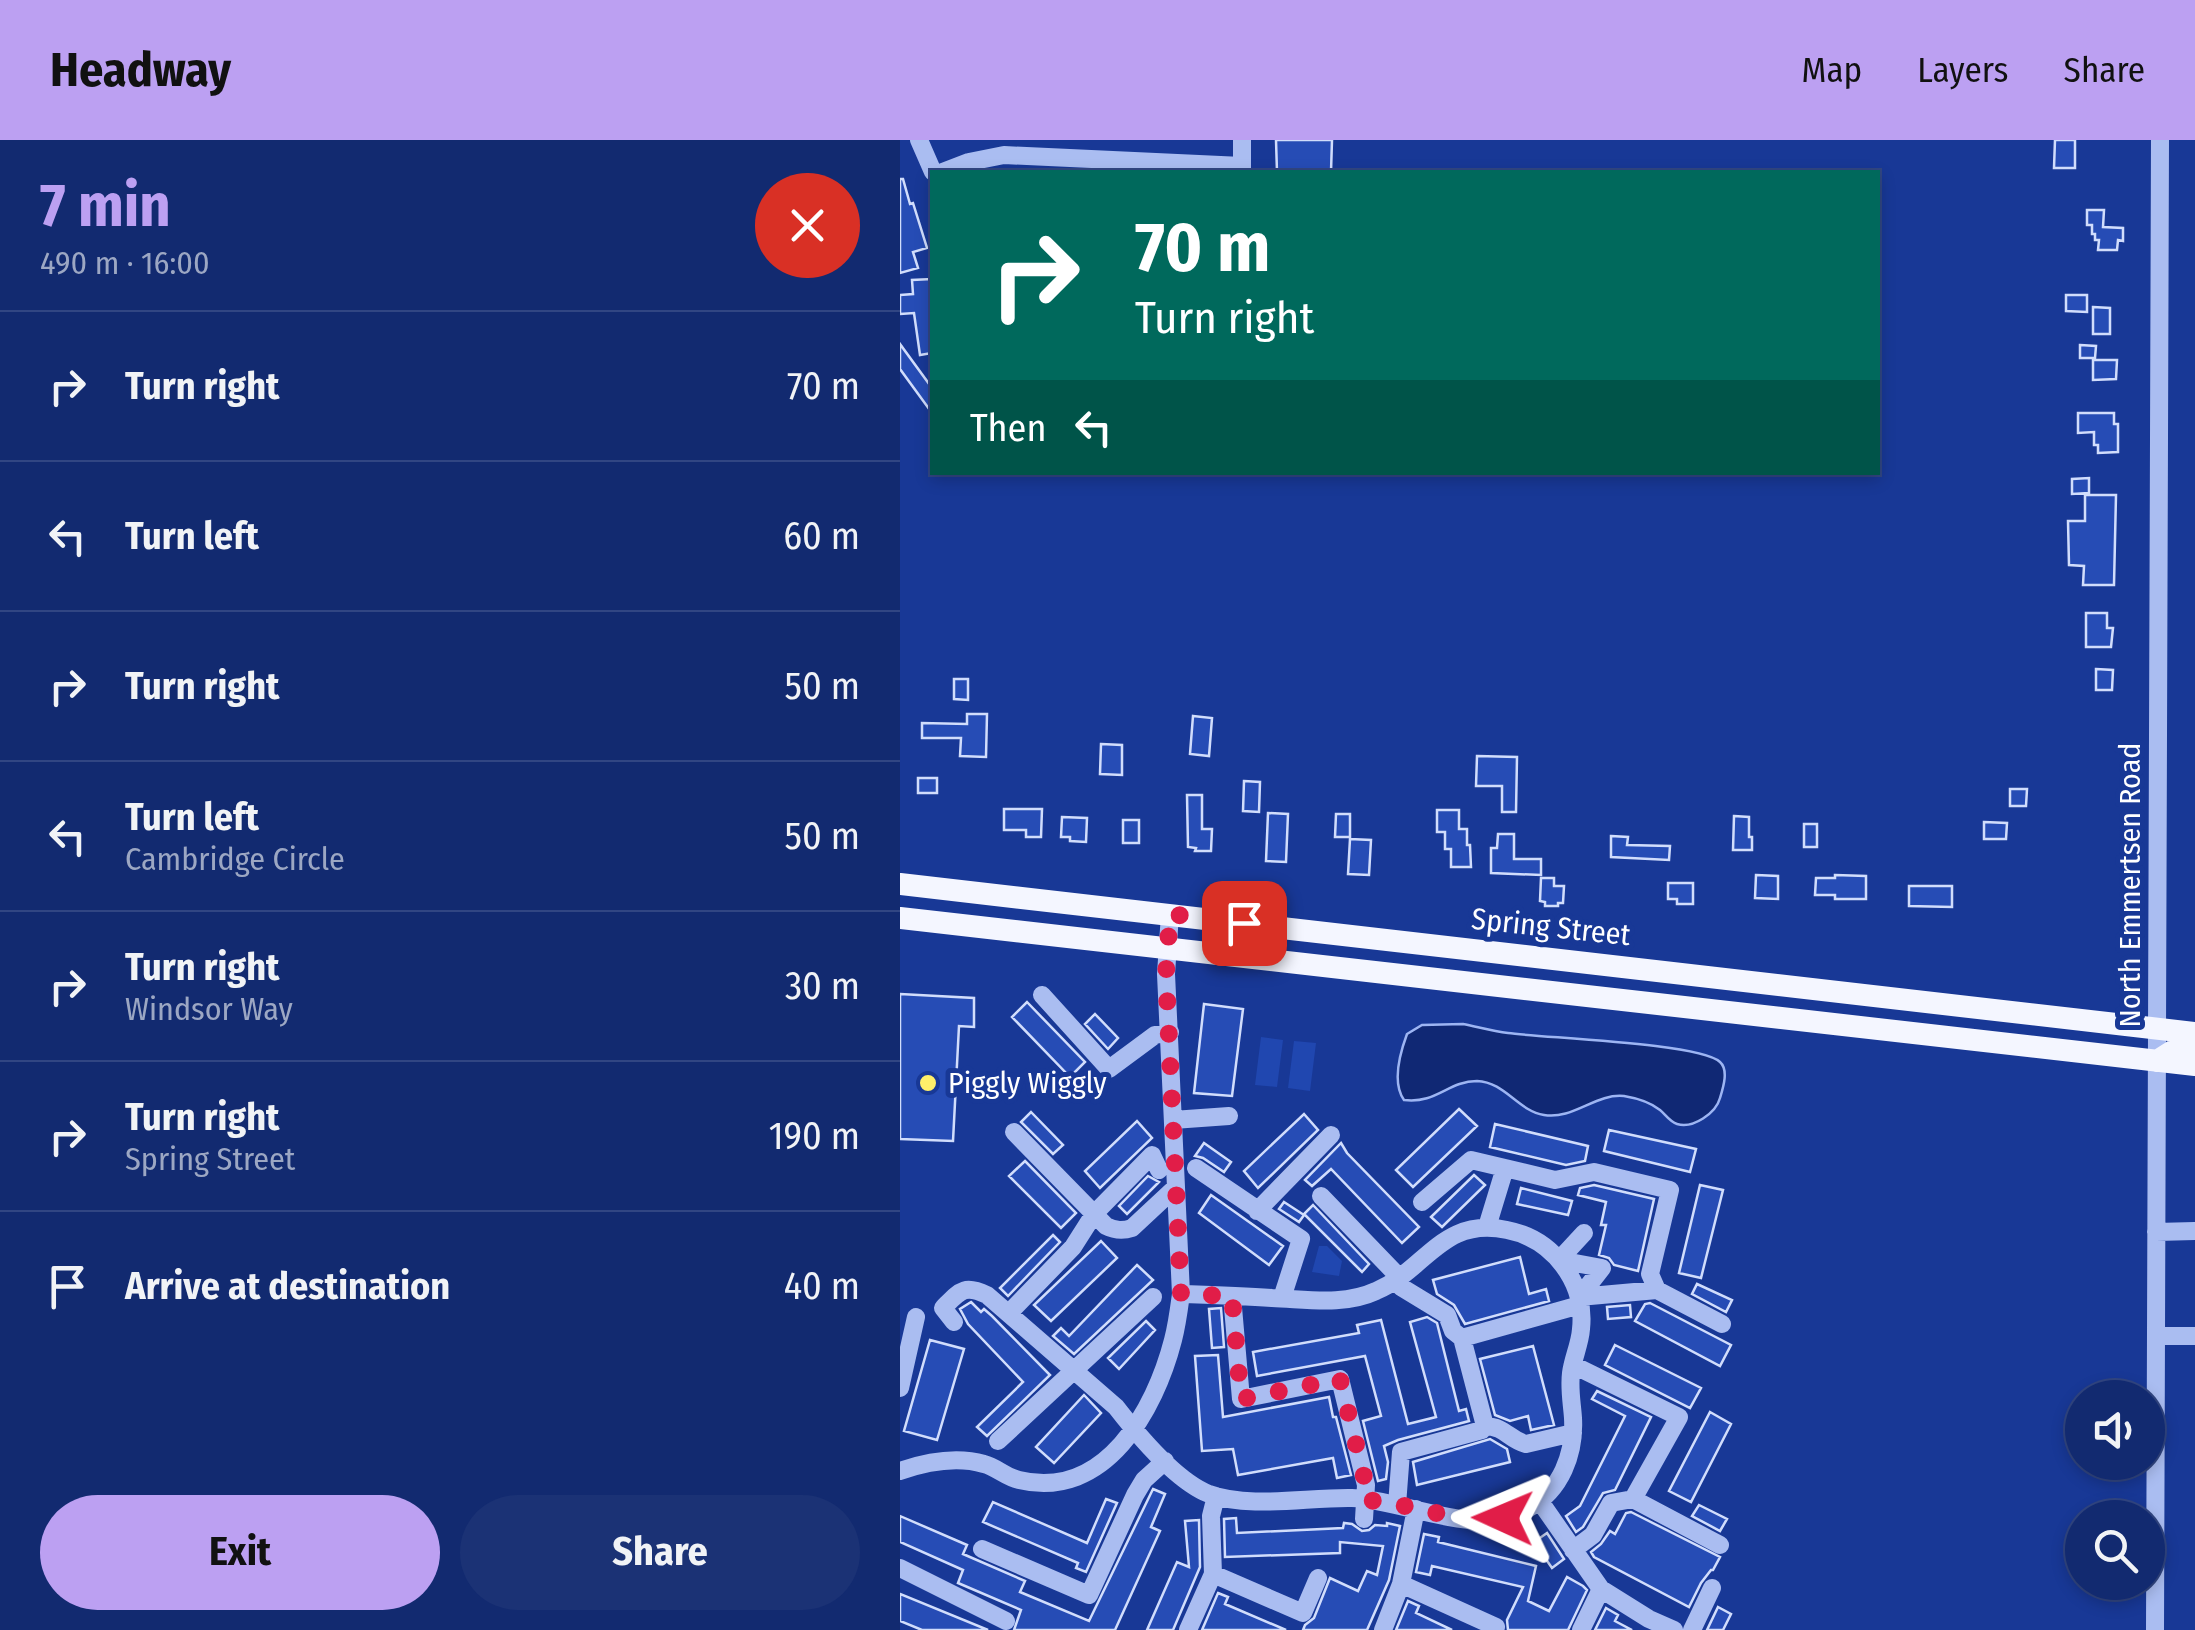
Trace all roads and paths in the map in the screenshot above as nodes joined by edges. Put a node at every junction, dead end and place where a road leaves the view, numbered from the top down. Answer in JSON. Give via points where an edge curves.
{"nodes":[{"id":1,"x":920,"y":140,"type":"edge"},
{"id":2,"x":1242,"y":140,"type":"edge"},
{"id":3,"x":2160,"y":140,"type":"edge"},
{"id":4,"x":1242,"y":169,"type":"edge"},
{"id":5,"x":932,"y":170,"type":"edge"},
{"id":6,"x":948,"y":170,"type":"edge"},
{"id":7,"x":900,"y":884,"type":"edge"},
{"id":8,"x":1170,"y":914,"type":"junction"},
{"id":9,"x":900,"y":918,"type":"edge"},
{"id":10,"x":1168,"y":947,"type":"junction"},
{"id":11,"x":1644,"y":968,"type":"junction"},
{"id":12,"x":1042,"y":996,"type":"dead end"},
{"id":13,"x":1640,"y":1001,"type":"junction"},
{"id":14,"x":1981,"y":1007,"type":"junction"},
{"id":15,"x":2157,"y":1028,"type":"junction"},
{"id":16,"x":1170,"y":1032,"type":"junction"},
{"id":17,"x":2195,"y":1033,"type":"edge"},
{"id":18,"x":1979,"y":1040,"type":"junction"},
{"id":19,"x":2195,"y":1048,"type":"edge"},
{"id":20,"x":2157,"y":1061,"type":"junction"},
{"id":21,"x":2195,"y":1065,"type":"edge"},
{"id":22,"x":1229,"y":1116,"type":"dead end"},
{"id":23,"x":1173,"y":1120,"type":"junction"},
{"id":24,"x":1014,"y":1132,"type":"dead end"},
{"id":25,"x":1330,"y":1135,"type":"dead end"},
{"id":26,"x":1196,"y":1168,"type":"dead end"},
{"id":27,"x":1505,"y":1168,"type":"junction"},
{"id":28,"x":1158,"y":1170,"type":"dead end"},
{"id":29,"x":1176,"y":1187,"type":"junction"},
{"id":30,"x":1321,"y":1196,"type":"dead end"},
{"id":31,"x":1422,"y":1202,"type":"dead end"},
{"id":32,"x":1257,"y":1211,"type":"junction"},
{"id":33,"x":1094,"y":1214,"type":"junction"},
{"id":34,"x":1486,"y":1227,"type":"junction"},
{"id":35,"x":2195,"y":1231,"type":"edge"},
{"id":36,"x":2156,"y":1232,"type":"junction"},
{"id":37,"x":1584,"y":1233,"type":"dead end"},
{"id":38,"x":1559,"y":1260,"type":"junction"},
{"id":39,"x":1397,"y":1279,"type":"junction"},
{"id":40,"x":1657,"y":1290,"type":"junction"},
{"id":41,"x":1181,"y":1294,"type":"junction"},
{"id":42,"x":1232,"y":1296,"type":"junction"},
{"id":43,"x":1153,"y":1298,"type":"dead end"},
{"id":44,"x":1282,"y":1298,"type":"junction"},
{"id":45,"x":1582,"y":1299,"type":"junction"},
{"id":46,"x":1008,"y":1313,"type":"junction"},
{"id":47,"x":916,"y":1317,"type":"dead end"},
{"id":48,"x":954,"y":1322,"type":"dead end"},
{"id":49,"x":1722,"y":1324,"type":"dead end"},
{"id":50,"x":2156,"y":1336,"type":"junction"},
{"id":51,"x":2195,"y":1336,"type":"edge"},
{"id":52,"x":1462,"y":1338,"type":"junction"},
{"id":53,"x":1573,"y":1365,"type":"junction"},
{"id":54,"x":1073,"y":1372,"type":"junction"},
{"id":55,"x":900,"y":1388,"type":"edge"},
{"id":56,"x":1485,"y":1426,"type":"junction"},
{"id":57,"x":1133,"y":1429,"type":"junction"},
{"id":58,"x":1573,"y":1433,"type":"junction"},
{"id":59,"x":998,"y":1442,"type":"dead end"},
{"id":60,"x":1165,"y":1461,"type":"junction"},
{"id":61,"x":900,"y":1471,"type":"edge"},
{"id":62,"x":1216,"y":1496,"type":"junction"},
{"id":63,"x":1632,"y":1499,"type":"junction"},
{"id":64,"x":1365,"y":1500,"type":"junction"},
{"id":65,"x":1539,"y":1500,"type":"junction"},
{"id":66,"x":1406,"y":1507,"type":"junction"},
{"id":67,"x":1364,"y":1519,"type":"dead end"},
{"id":68,"x":1720,"y":1545,"type":"dead end"},
{"id":69,"x":982,"y":1549,"type":"dead end"},
{"id":70,"x":1573,"y":1550,"type":"junction"},
{"id":71,"x":900,"y":1568,"type":"edge"},
{"id":72,"x":1213,"y":1574,"type":"junction"},
{"id":73,"x":1318,"y":1578,"type":"dead end"},
{"id":74,"x":1402,"y":1584,"type":"junction"},
{"id":75,"x":1712,"y":1588,"type":"dead end"},
{"id":76,"x":1602,"y":1589,"type":"junction"},
{"id":77,"x":1006,"y":1621,"type":"dead end"},
{"id":78,"x":1496,"y":1627,"type":"dead end"},
{"id":79,"x":1188,"y":1630,"type":"edge"},
{"id":80,"x":1383,"y":1630,"type":"edge"},
{"id":81,"x":1581,"y":1630,"type":"edge"},
{"id":82,"x":1674,"y":1630,"type":"edge"},
{"id":83,"x":1692,"y":1630,"type":"edge"},
{"id":84,"x":2154,"y":1630,"type":"edge"}],
"edges":[{"from":1,"to":5,"type":"street"},
{"from":2,"to":4,"type":"street"},
{"from":3,"to":15,"type":"street","name":"North Emmertsen Road"},
{"from":4,"to":6,"type":"street","via":[[1004,155]]},
{"from":7,"to":8,"type":"main road","name":"Spring Street"},
{"from":8,"to":10,"type":"street"},
{"from":8,"to":11,"type":"main road","name":"Spring Street"},
{"from":9,"to":10,"type":"main road","name":"Spring Street"},
{"from":10,"to":13,"type":"main road","name":"Spring Street"},
{"from":10,"to":16,"type":"street"},
{"from":11,"to":13,"type":"main road"},
{"from":11,"to":14,"type":"main road","name":"Spring Street"},
{"from":12,"to":16,"type":"street","via":[[1109,1069],[1155,1035]]},
{"from":13,"to":18,"type":"main road","name":"Spring Street"},
{"from":14,"to":15,"type":"main road","name":"Spring Street"},
{"from":14,"to":18,"type":"main road"},
{"from":15,"to":17,"type":"main road","name":"Spring Street"},
{"from":15,"to":18,"type":"main road","via":[[2130,1042],[2016,1032]]},
{"from":15,"to":20,"type":"street","name":"North Emmertsen Road"},
{"from":16,"to":23,"type":"street"},
{"from":18,"to":20,"type":"main road","name":"Spring Street"},
{"from":19,"to":20,"type":"main road","via":[[2179,1046]]},
{"from":20,"to":21,"type":"main road","name":"Spring Street"},
{"from":20,"to":36,"type":"street","name":"North Emmertsen Road"},
{"from":22,"to":23,"type":"street"},
{"from":23,"to":29,"type":"street"},
{"from":24,"to":33,"type":"street"},
{"from":25,"to":32,"type":"street"},
{"from":26,"to":32,"type":"street"},
{"from":27,"to":31,"type":"street","via":[[1471,1160]]},
{"from":27,"to":34,"type":"street"},
{"from":27,"to":40,"type":"street","via":[[1554,1180],[1594,1172],[1670,1190],[1650,1274]]},
{"from":28,"to":33,"type":"street","via":[[1152,1155]]},
{"from":29,"to":33,"type":"street","via":[[1124,1231]]},
{"from":29,"to":41,"type":"street"},
{"from":30,"to":39,"type":"street"},
{"from":32,"to":44,"type":"street","via":[[1301,1239]]},
{"from":33,"to":46,"type":"street","via":[[1073,1247]]},
{"from":34,"to":38,"type":"street","via":[[1520,1232]]},
{"from":34,"to":39,"type":"street","via":[[1444,1240]]},
{"from":35,"to":36,"type":"street"},
{"from":36,"to":50,"type":"street","name":"North Emmertsen Road"},
{"from":37,"to":38,"type":"street"},
{"from":38,"to":45,"type":"street"},
{"from":38,"to":45,"type":"street","via":[[1602,1268]]},
{"from":39,"to":44,"type":"street","via":[[1351,1299]]},
{"from":39,"to":52,"type":"street","via":[[1447,1315]]},
{"from":40,"to":45,"type":"street"},
{"from":40,"to":49,"type":"street"},
{"from":41,"to":42,"type":"street"},
{"from":41,"to":57,"type":"street","via":[[1168,1360]]},
{"from":42,"to":44,"type":"street"},
{"from":42,"to":64,"type":"street","via":[[1241,1399],[1340,1379]]},
{"from":43,"to":54,"type":"street"},
{"from":45,"to":52,"type":"street"},
{"from":45,"to":53,"type":"street"},
{"from":46,"to":48,"type":"street","via":[[974,1288],[960,1290],[943,1308]]},
{"from":46,"to":54,"type":"street"},
{"from":47,"to":55,"type":"street"},
{"from":50,"to":51,"type":"street"},
{"from":50,"to":84,"type":"street","name":"North Emmertsen Road"},
{"from":52,"to":56,"type":"street"},
{"from":53,"to":58,"type":"street"},
{"from":53,"to":63,"type":"street","via":[[1679,1417]]},
{"from":54,"to":57,"type":"street"},
{"from":54,"to":59,"type":"street"},
{"from":56,"to":58,"type":"street","via":[[1498,1426],[1526,1444]]},
{"from":56,"to":66,"type":"street","via":[[1401,1452]]},
{"from":57,"to":60,"type":"street"},
{"from":57,"to":61,"type":"street","via":[[1110,1459],[1052,1483],[1017,1480],[984,1464],[954,1460]]},
{"from":58,"to":65,"type":"street","via":[[1568,1463]]},
{"from":60,"to":62,"type":"street"},
{"from":60,"to":69,"type":"street","via":[[1135,1494],[1089,1596]]},
{"from":62,"to":64,"type":"street","via":[[1234,1500],[1286,1492]]},
{"from":62,"to":72,"type":"street"},
{"from":63,"to":68,"type":"street"},
{"from":63,"to":70,"type":"street","via":[[1611,1503],[1593,1536]]},
{"from":64,"to":66,"type":"street"},
{"from":64,"to":67,"type":"street"},
{"from":65,"to":66,"type":"street","via":[[1484,1520]]},
{"from":65,"to":70,"type":"street"},
{"from":66,"to":74,"type":"street"},
{"from":70,"to":76,"type":"street"},
{"from":71,"to":77,"type":"street"},
{"from":72,"to":73,"type":"street","via":[[1303,1613]]},
{"from":72,"to":79,"type":"street"},
{"from":74,"to":78,"type":"street"},
{"from":74,"to":80,"type":"street"},
{"from":75,"to":83,"type":"street"},
{"from":76,"to":81,"type":"street"},
{"from":76,"to":82,"type":"street"}]}
